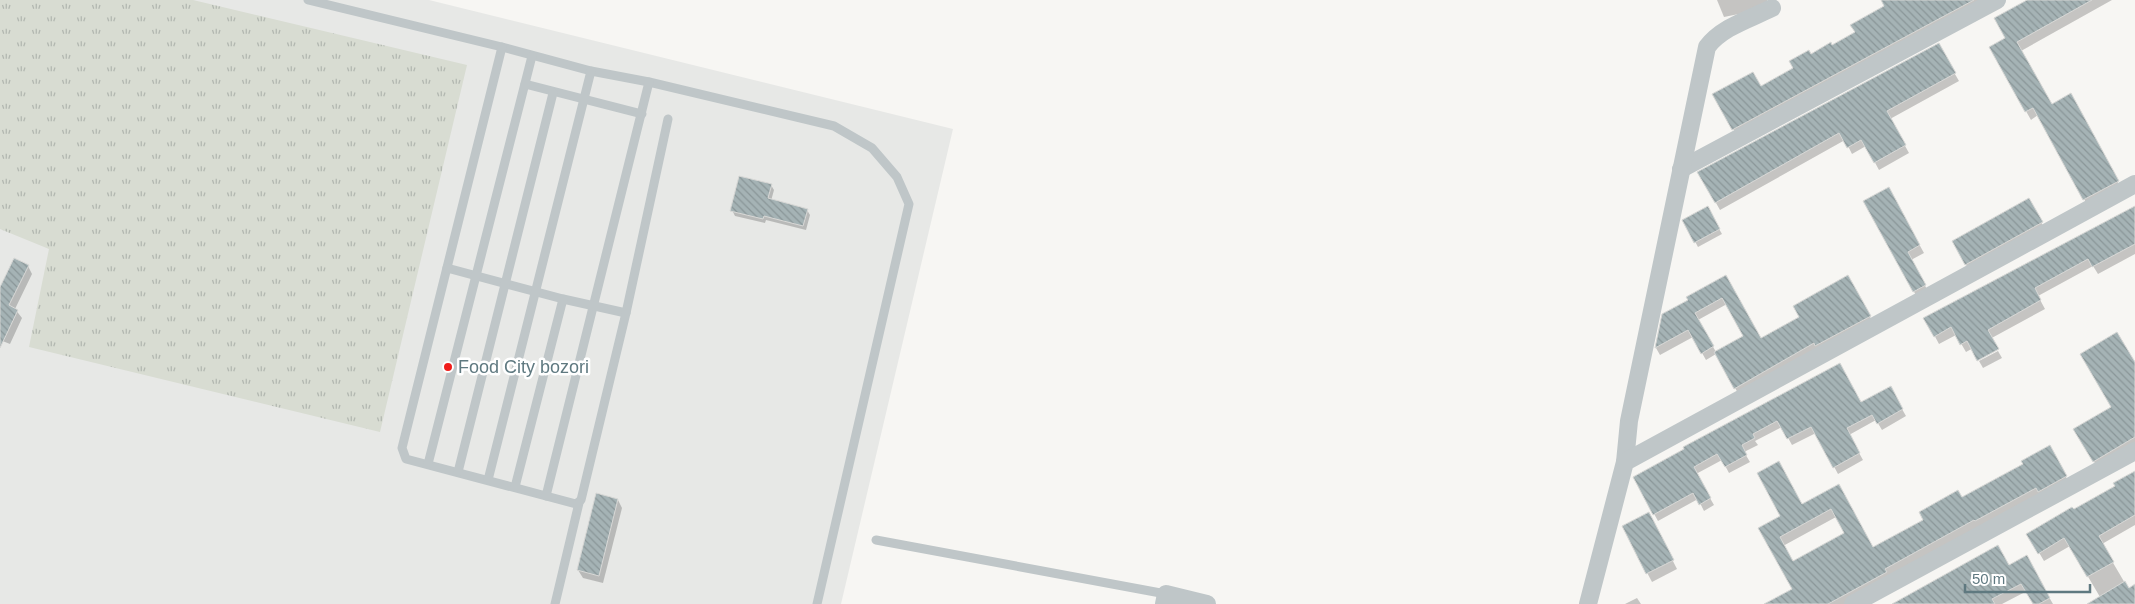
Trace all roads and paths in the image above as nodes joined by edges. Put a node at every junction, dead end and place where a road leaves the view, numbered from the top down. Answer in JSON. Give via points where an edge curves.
{"nodes":[{"id":1,"x":308,"y":0,"type":"edge"},
{"id":2,"x":1997,"y":0,"type":"edge"},
{"id":3,"x":1772,"y":8,"type":"dead end"},
{"id":4,"x":502,"y":47,"type":"junction"},
{"id":5,"x":532,"y":56,"type":"junction"},
{"id":6,"x":591,"y":71,"type":"junction"},
{"id":7,"x":649,"y":82,"type":"junction"},
{"id":8,"x":525,"y":84,"type":"junction"},
{"id":9,"x":553,"y":93,"type":"junction"},
{"id":10,"x":585,"y":99,"type":"junction"},
{"id":11,"x":642,"y":114,"type":"junction"},
{"id":12,"x":668,"y":119,"type":"dead end"},
{"id":13,"x":1681,"y":169,"type":"junction"},
{"id":14,"x":2135,"y":184,"type":"edge"},
{"id":15,"x":447,"y":268,"type":"junction"},
{"id":16,"x":476,"y":276,"type":"junction"},
{"id":17,"x":505,"y":284,"type":"junction"},
{"id":18,"x":535,"y":292,"type":"junction"},
{"id":19,"x":563,"y":299,"type":"junction"},
{"id":20,"x":593,"y":306,"type":"junction"},
{"id":21,"x":626,"y":313,"type":"junction"},
{"id":22,"x":2135,"y":451,"type":"edge"},
{"id":23,"x":1626,"y":462,"type":"junction"},
{"id":24,"x":428,"y":464,"type":"junction"},
{"id":25,"x":458,"y":472,"type":"junction"},
{"id":26,"x":488,"y":480,"type":"junction"},
{"id":27,"x":515,"y":487,"type":"junction"},
{"id":28,"x":546,"y":496,"type":"junction"},
{"id":29,"x":579,"y":503,"type":"junction"},
{"id":30,"x":876,"y":540,"type":"dead end"},
{"id":31,"x":1165,"y":599,"type":"edge"},
{"id":32,"x":555,"y":604,"type":"edge"},
{"id":33,"x":816,"y":604,"type":"edge"},
{"id":34,"x":1207,"y":604,"type":"edge"},
{"id":35,"x":1588,"y":604,"type":"edge"},
{"id":36,"x":1853,"y":604,"type":"edge"}],
"edges":[{"from":1,"to":4,"type":"lane"},
{"from":2,"to":13,"type":"street"},
{"from":3,"to":13,"type":"street","via":[[1725,31],[1707,47]]},
{"from":4,"to":5,"type":"lane"},
{"from":4,"to":15,"type":"lane"},
{"from":5,"to":6,"type":"lane"},
{"from":5,"to":8,"type":"lane"},
{"from":6,"to":7,"type":"lane"},
{"from":6,"to":10,"type":"lane"},
{"from":7,"to":11,"type":"lane"},
{"from":7,"to":33,"type":"lane","via":[[834,126],[872,148],[897,177],[909,204]]},
{"from":8,"to":9,"type":"lane"},
{"from":8,"to":16,"type":"lane"},
{"from":9,"to":10,"type":"lane"},
{"from":9,"to":17,"type":"lane"},
{"from":10,"to":11,"type":"lane"},
{"from":10,"to":18,"type":"lane"},
{"from":11,"to":20,"type":"lane"},
{"from":12,"to":21,"type":"lane"},
{"from":13,"to":23,"type":"street","via":[[1629,420]]},
{"from":14,"to":23,"type":"street"},
{"from":15,"to":16,"type":"lane"},
{"from":15,"to":24,"type":"lane","via":[[402,448],[406,459]]},
{"from":16,"to":17,"type":"lane"},
{"from":16,"to":24,"type":"lane"},
{"from":17,"to":18,"type":"lane"},
{"from":17,"to":25,"type":"lane"},
{"from":18,"to":19,"type":"lane"},
{"from":18,"to":26,"type":"lane"},
{"from":19,"to":20,"type":"lane"},
{"from":19,"to":27,"type":"lane"},
{"from":20,"to":21,"type":"lane"},
{"from":20,"to":28,"type":"lane"},
{"from":21,"to":29,"type":"lane"},
{"from":22,"to":36,"type":"street"},
{"from":23,"to":35,"type":"street"},
{"from":24,"to":25,"type":"lane"},
{"from":25,"to":26,"type":"lane"},
{"from":26,"to":27,"type":"lane"},
{"from":27,"to":28,"type":"lane"},
{"from":28,"to":29,"type":"lane"},
{"from":29,"to":32,"type":"lane"},
{"from":30,"to":31,"type":"lane"},
{"from":31,"to":34,"type":"street"}]}
